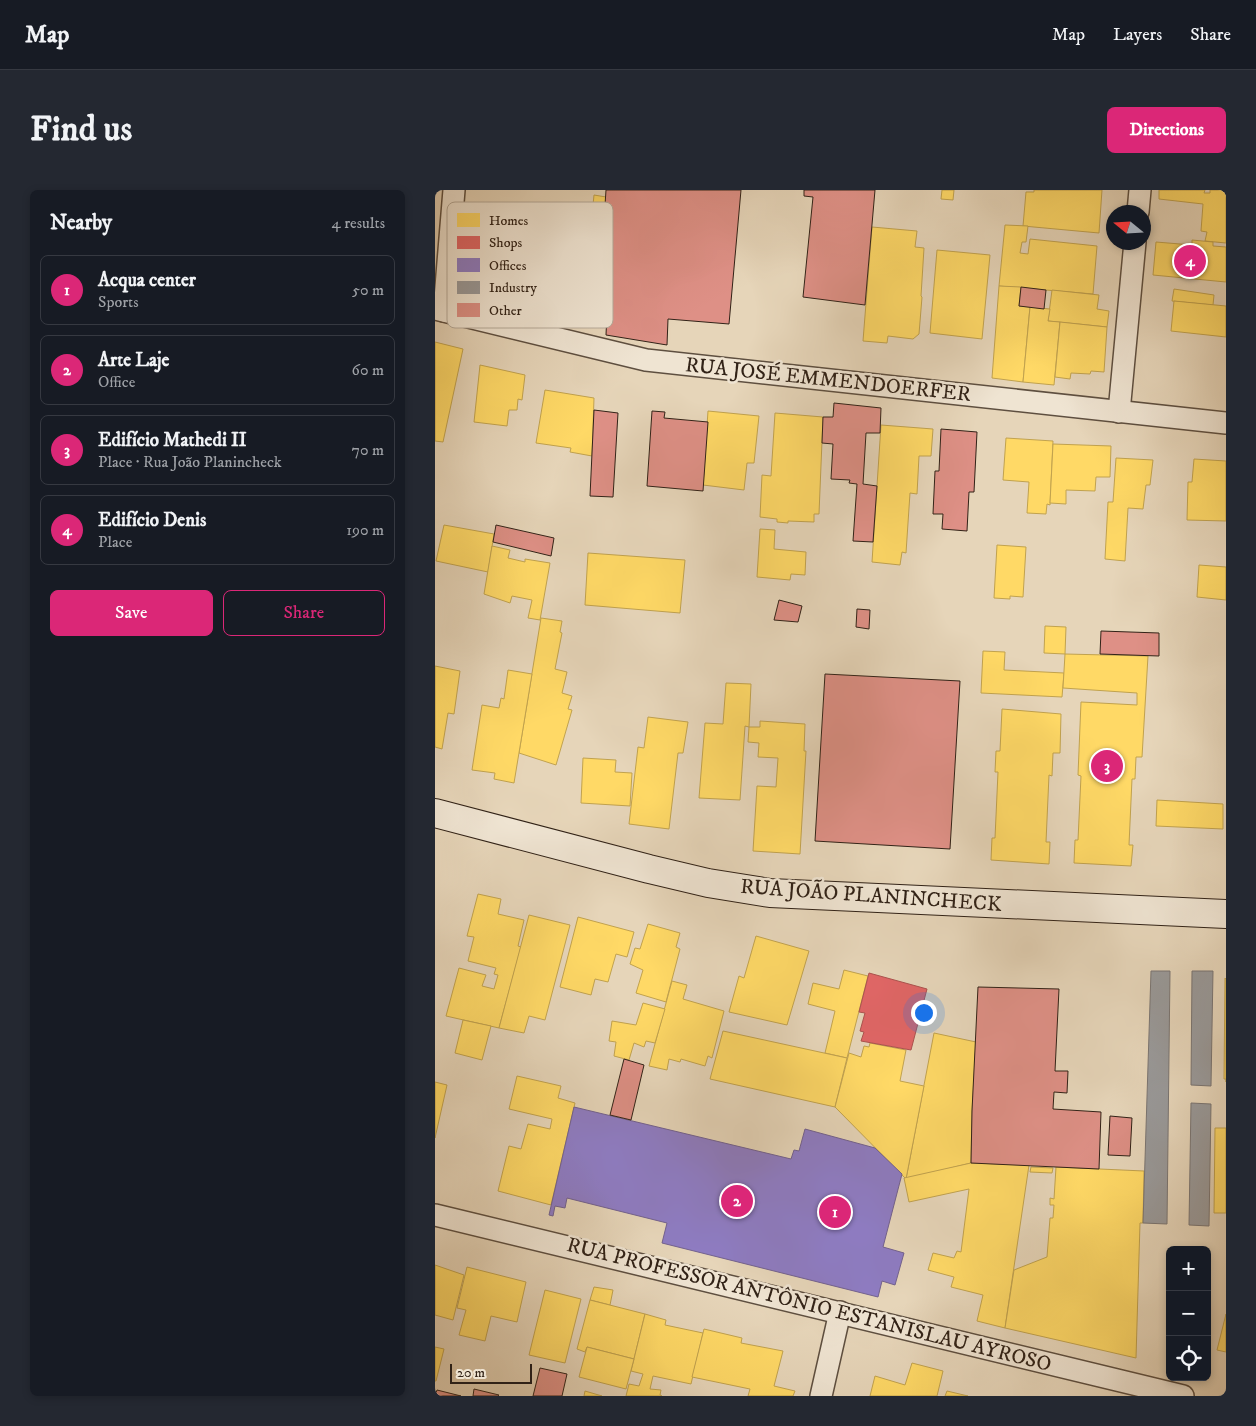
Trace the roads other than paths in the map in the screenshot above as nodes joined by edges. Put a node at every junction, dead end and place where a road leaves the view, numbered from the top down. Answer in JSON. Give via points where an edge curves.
{"nodes":[{"id":1,"x":1140,"y":190,"type":"edge"},
{"id":2,"x":1139,"y":205,"type":"edge"},
{"id":3,"x":447,"y":246,"type":"edge"},
{"id":4,"x":1134,"y":250,"type":"edge"},
{"id":5,"x":439,"y":310,"type":"edge"},
{"id":6,"x":514,"y":328,"type":"edge"},
{"id":7,"x":1119,"y":412,"type":"junction"},
{"id":8,"x":1226,"y":424,"type":"edge"},
{"id":9,"x":435,"y":813,"type":"edge"},
{"id":10,"x":1226,"y":914,"type":"edge"},
{"id":11,"x":435,"y":1215,"type":"edge"},
{"id":12,"x":840,"y":1312,"type":"junction"},
{"id":13,"x":821,"y":1396,"type":"edge"},
{"id":14,"x":1183,"y":1396,"type":"edge"}],
"edges":[{"from":1,"to":2,"type":"street"},
{"from":3,"to":5,"type":"street"},
{"from":4,"to":7,"type":"street"},
{"from":6,"to":7,"type":"street","name":"RUA JOSÉ EMMENDOERFER","via":[[646,360]]},
{"from":7,"to":8,"type":"street","name":"RUA JOSÉ EMMENDOERFER"},
{"from":9,"to":10,"type":"main road","name":"RUA JOÃO PLANINCHECK","via":[[649,869],[770,893]]},
{"from":11,"to":12,"type":"street","name":"RUA PROFESSOR ANTÔNIO ESTANISLAU AYROSO"},
{"from":12,"to":13,"type":"street"},
{"from":12,"to":14,"type":"street","name":"RUA PROFESSOR ANTÔNIO ESTANISLAU AYROSO"}]}
